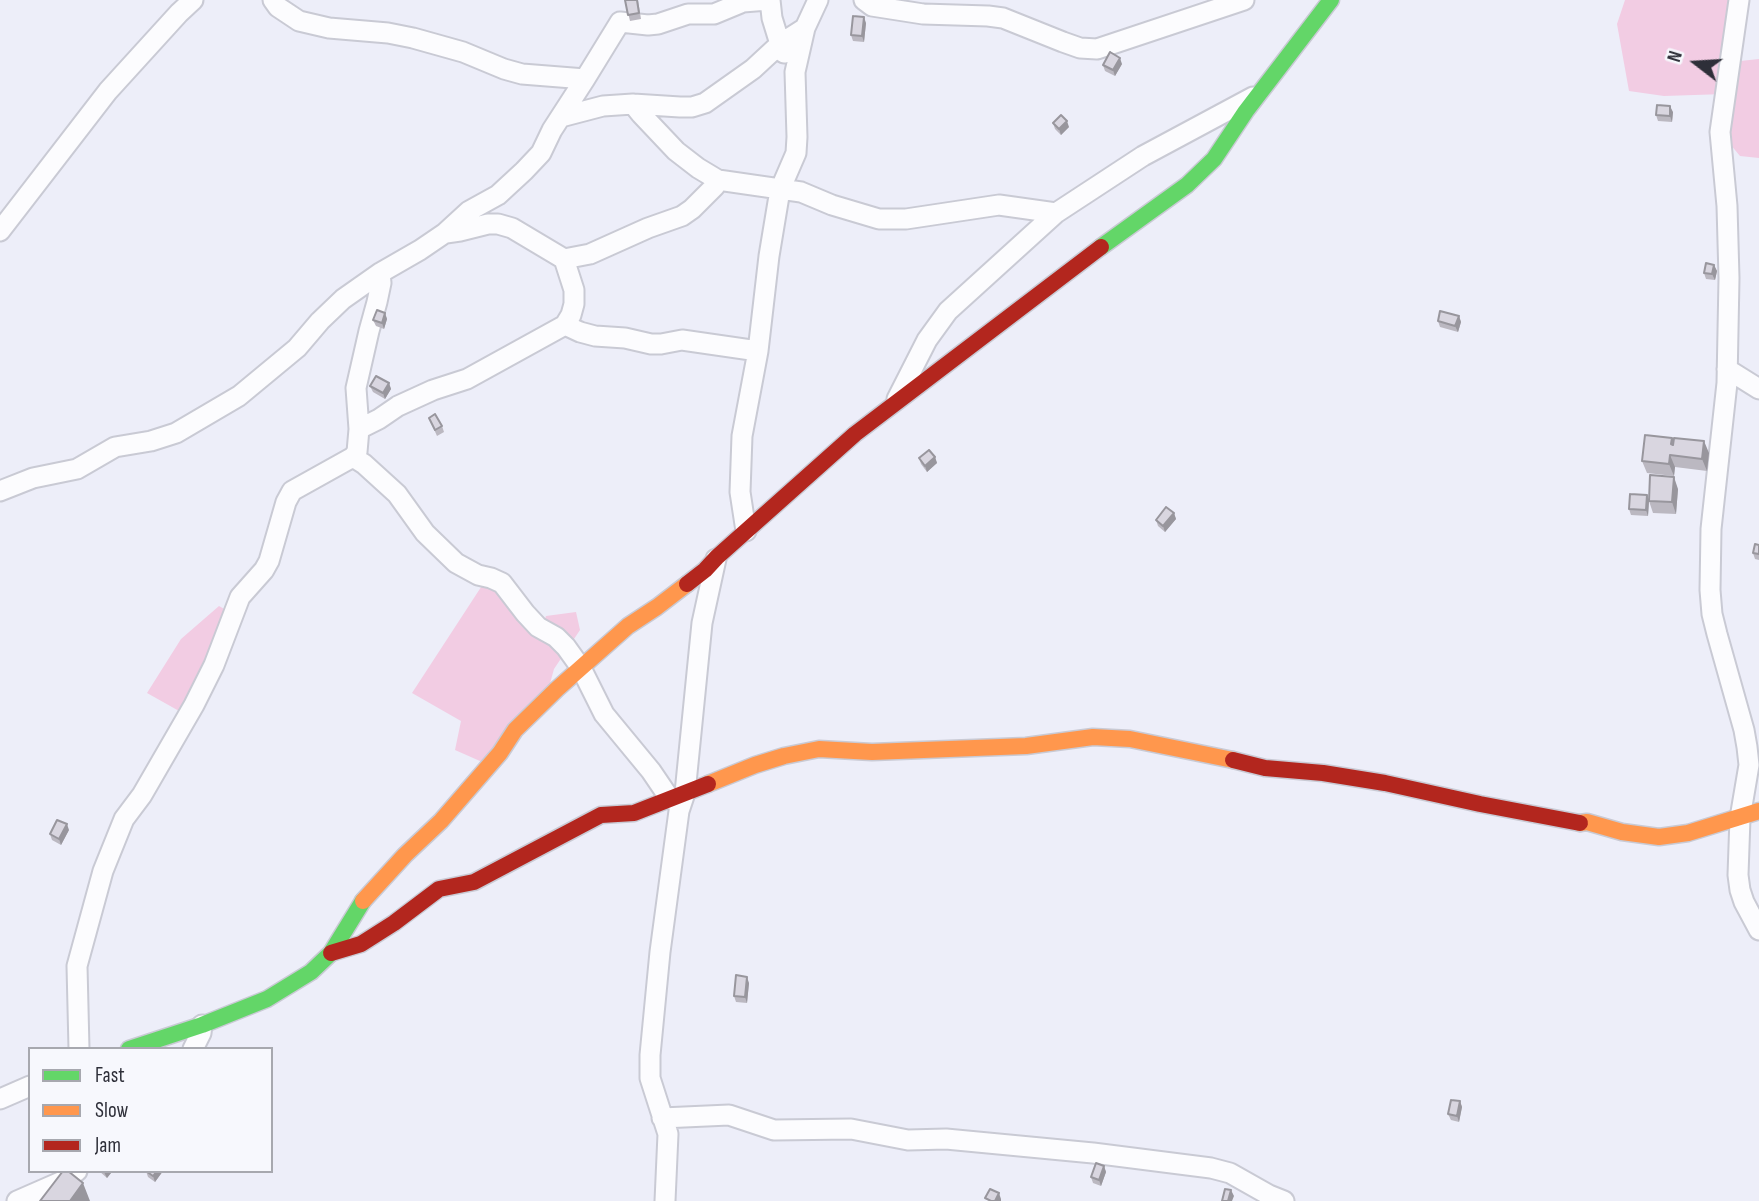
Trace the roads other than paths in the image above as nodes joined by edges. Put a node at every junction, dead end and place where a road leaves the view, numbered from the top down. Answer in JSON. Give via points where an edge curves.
{"nodes":[{"id":1,"x":194,"y":0,"type":"edge"},
{"id":2,"x":273,"y":0,"type":"edge"},
{"id":3,"x":769,"y":0,"type":"edge"},
{"id":4,"x":818,"y":0,"type":"edge"},
{"id":5,"x":864,"y":0,"type":"edge"},
{"id":6,"x":1244,"y":0,"type":"edge"},
{"id":7,"x":1331,"y":0,"type":"edge"},
{"id":8,"x":1739,"y":0,"type":"edge"},
{"id":9,"x":805,"y":28,"type":"junction"},
{"id":10,"x":780,"y":44,"type":"junction"},
{"id":11,"x":795,"y":72,"type":"junction"},
{"id":12,"x":586,"y":79,"type":"junction"},
{"id":13,"x":1259,"y":94,"type":"junction"},
{"id":14,"x":633,"y":104,"type":"junction"},
{"id":15,"x":561,"y":117,"type":"junction"},
{"id":16,"x":718,"y":180,"type":"junction"},
{"id":17,"x":780,"y":190,"type":"junction"},
{"id":18,"x":1056,"y":213,"type":"junction"},
{"id":19,"x":0,"y":231,"type":"edge"},
{"id":20,"x":445,"y":233,"type":"junction"},
{"id":21,"x":564,"y":259,"type":"junction"},
{"id":22,"x":380,"y":273,"type":"junction"},
{"id":23,"x":565,"y":325,"type":"junction"},
{"id":24,"x":758,"y":351,"type":"junction"},
{"id":25,"x":1727,"y":369,"type":"junction"},
{"id":26,"x":1759,"y":389,"type":"edge"},
{"id":27,"x":895,"y":403,"type":"junction"},
{"id":28,"x":359,"y":429,"type":"junction"},
{"id":29,"x":353,"y":457,"type":"junction"},
{"id":30,"x":0,"y":491,"type":"edge"},
{"id":31,"x":746,"y":531,"type":"junction"},
{"id":32,"x":716,"y":557,"type":"junction"},
{"id":33,"x":581,"y":668,"type":"junction"},
{"id":34,"x":678,"y":796,"type":"junction"},
{"id":35,"x":1759,"y":811,"type":"edge"},
{"id":36,"x":1740,"y":818,"type":"junction"},
{"id":37,"x":1759,"y":930,"type":"edge"},
{"id":38,"x":331,"y":953,"type":"junction"},
{"id":39,"x":202,"y":1025,"type":"junction"},
{"id":40,"x":79,"y":1047,"type":"edge"},
{"id":41,"x":135,"y":1047,"type":"edge"},
{"id":42,"x":195,"y":1047,"type":"edge"},
{"id":43,"x":28,"y":1087,"type":"edge"},
{"id":44,"x":0,"y":1099,"type":"edge"},
{"id":45,"x":662,"y":1118,"type":"junction"},
{"id":46,"x":74,"y":1173,"type":"edge"},
{"id":47,"x":16,"y":1201,"type":"edge"},
{"id":48,"x":665,"y":1201,"type":"edge"},
{"id":49,"x":1284,"y":1201,"type":"edge"}],
"edges":[{"from":1,"to":19,"type":"street","via":[[108,91]]},
{"from":2,"to":12,"type":"street","via":[[299,21],[413,38],[522,75]]},
{"from":3,"to":10,"type":"street"},
{"from":3,"to":12,"type":"street","via":[[743,2],[714,14],[688,14],[658,24],[620,22]]},
{"from":4,"to":9,"type":"street"},
{"from":5,"to":6,"type":"street","via":[[872,6],[923,14],[1003,18],[1080,48],[1097,48]]},
{"from":7,"to":13,"type":"street"},
{"from":8,"to":25,"type":"street","via":[[1720,132],[1729,266]]},
{"from":9,"to":10,"type":"street"},
{"from":9,"to":11,"type":"street"},
{"from":10,"to":11,"type":"street"},
{"from":10,"to":14,"type":"street","via":[[705,103],[692,107]]},
{"from":11,"to":17,"type":"street","via":[[796,153]]},
{"from":12,"to":15,"type":"street"},
{"from":13,"to":18,"type":"street","via":[[1143,156]]},
{"from":13,"to":27,"type":"street","via":[[1214,159],[1188,185]]},
{"from":14,"to":15,"type":"street"},
{"from":14,"to":16,"type":"street","via":[[676,151]]},
{"from":15,"to":20,"type":"street","via":[[524,172]]},
{"from":16,"to":17,"type":"street"},
{"from":16,"to":21,"type":"street","via":[[681,216],[590,254]]},
{"from":17,"to":18,"type":"street","via":[[801,192],[879,219],[999,205]]},
{"from":17,"to":24,"type":"street"},
{"from":18,"to":27,"type":"street","via":[[948,311],[927,340]]},
{"from":20,"to":21,"type":"street","via":[[498,224]]},
{"from":20,"to":22,"type":"street"},
{"from":21,"to":23,"type":"street","via":[[574,290]]},
{"from":22,"to":28,"type":"street","via":[[356,388]]},
{"from":22,"to":30,"type":"street","via":[[343,299],[265,376],[201,419],[176,433],[115,447],[77,469]]},
{"from":23,"to":24,"type":"street","via":[[595,336],[651,344],[682,340]]},
{"from":23,"to":28,"type":"street","via":[[467,379],[433,390]]},
{"from":24,"to":31,"type":"street","via":[[742,436],[740,492]]},
{"from":25,"to":26,"type":"street"},
{"from":25,"to":36,"type":"street","via":[[1711,529],[1710,590],[1747,747],[1749,765]]},
{"from":27,"to":31,"type":"street"},
{"from":28,"to":29,"type":"street"},
{"from":29,"to":33,"type":"street","via":[[397,494],[425,533],[456,563],[502,583],[538,627],[556,637]]},
{"from":29,"to":40,"type":"street","via":[[292,491],[269,561],[240,597],[194,705],[124,819],[103,871],[78,966]]},
{"from":31,"to":32,"type":"street"},
{"from":32,"to":33,"type":"street"},
{"from":32,"to":34,"type":"street"},
{"from":33,"to":34,"type":"street","via":[[604,714]]},
{"from":33,"to":38,"type":"street","via":[[515,730],[440,821],[361,903]]},
{"from":34,"to":36,"type":"street","via":[[783,756],[819,748],[951,750],[1093,737],[1130,739],[1265,768],[1385,783],[1658,837]]},
{"from":34,"to":38,"type":"street","via":[[634,813],[601,815],[474,882],[439,889],[361,944]]},
{"from":34,"to":45,"type":"street","via":[[650,1055],[650,1078]]},
{"from":35,"to":36,"type":"street"},
{"from":36,"to":37,"type":"street","via":[[1740,890]]},
{"from":38,"to":39,"type":"street","via":[[311,972],[267,999]]},
{"from":39,"to":41,"type":"street"},
{"from":39,"to":42,"type":"street"},
{"from":43,"to":44,"type":"street"},
{"from":45,"to":48,"type":"street","via":[[668,1134]]},
{"from":45,"to":49,"type":"street","via":[[729,1115],[774,1130],[851,1129],[908,1140],[946,1139],[1211,1168]]},
{"from":46,"to":47,"type":"street"}]}
